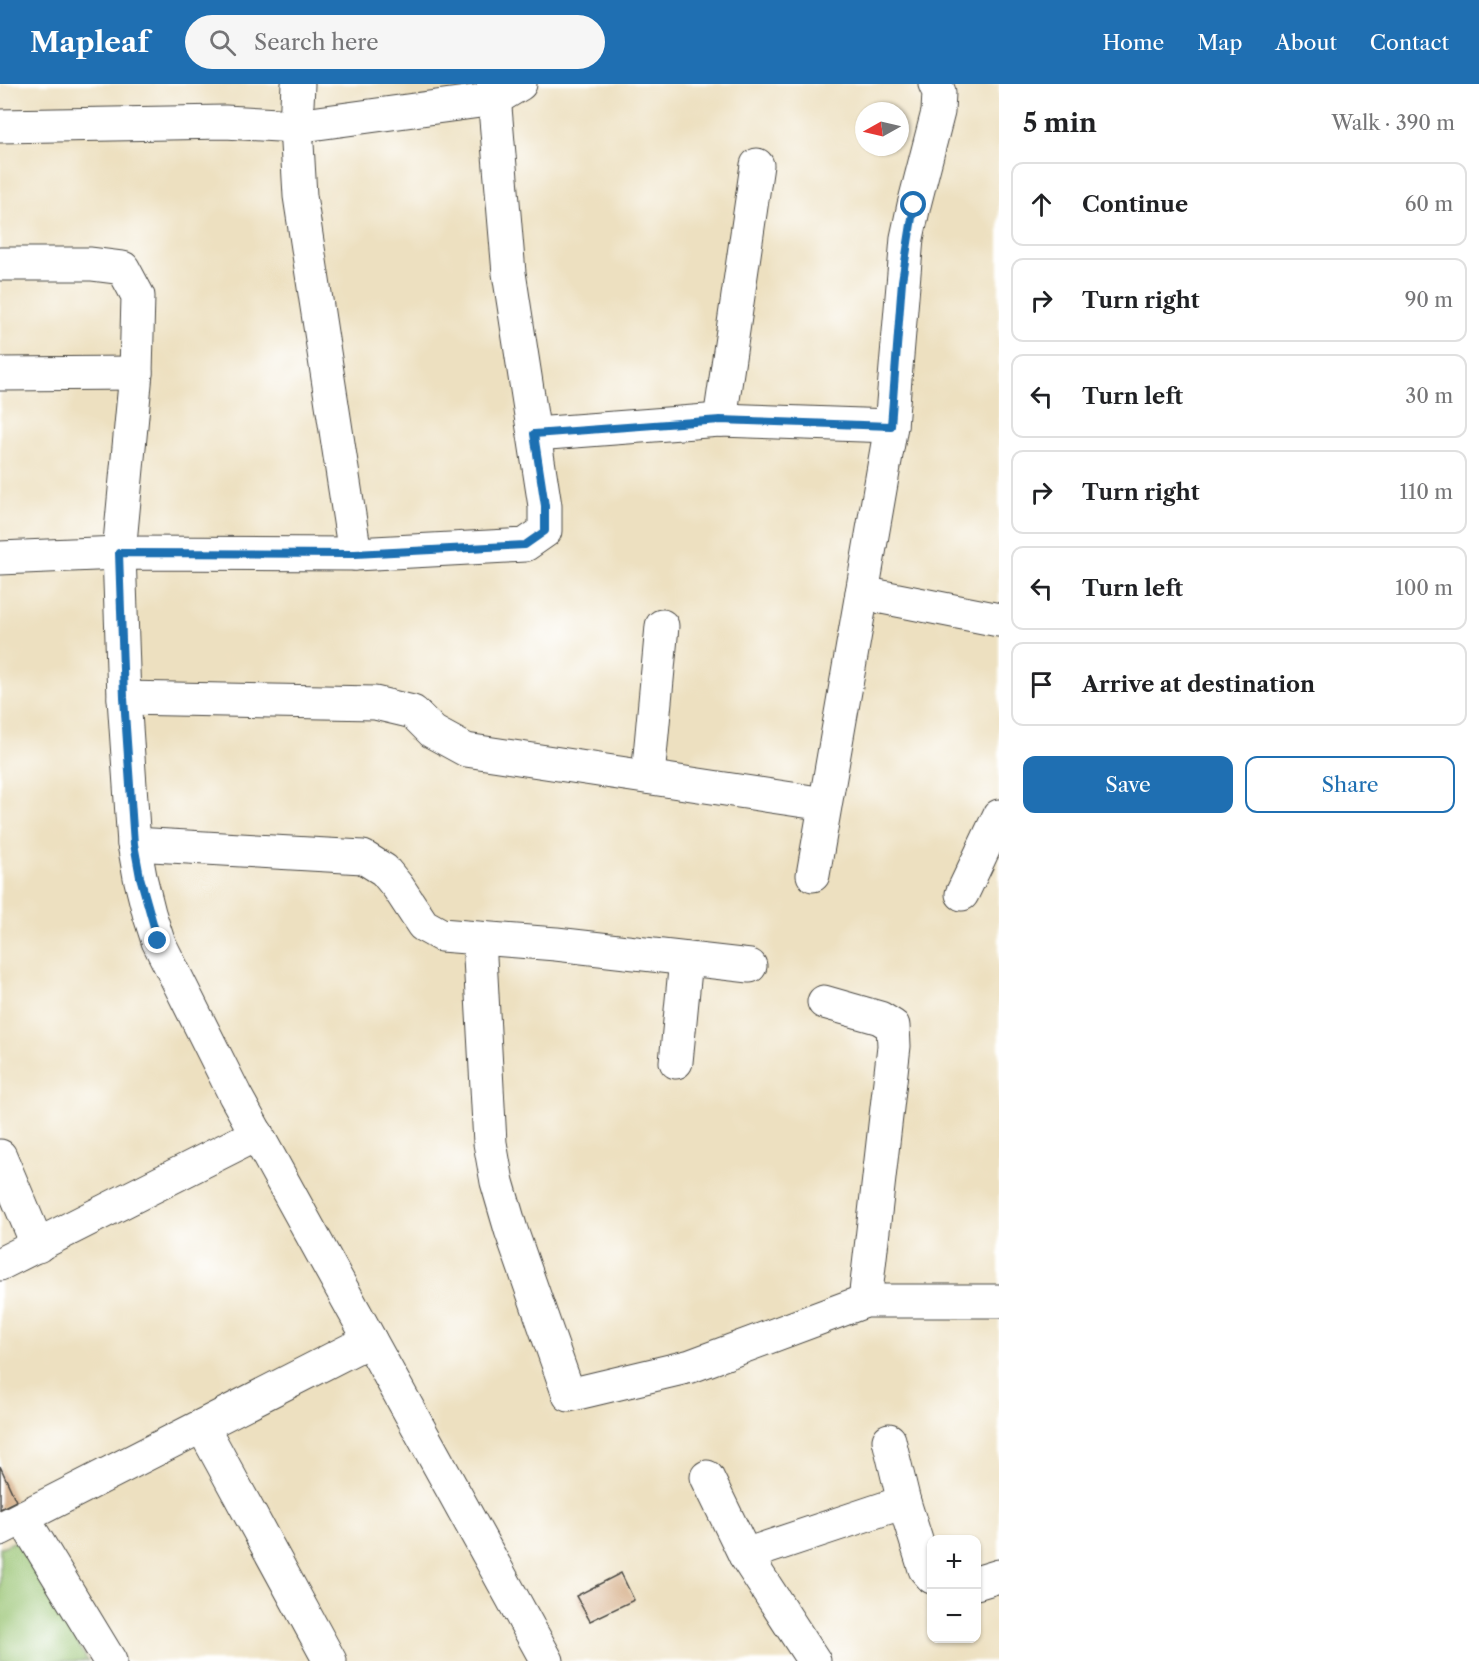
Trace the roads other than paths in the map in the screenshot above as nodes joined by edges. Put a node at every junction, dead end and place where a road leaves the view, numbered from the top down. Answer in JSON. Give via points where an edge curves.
{"nodes":[{"id":1,"x":298,"y":84,"type":"edge"},
{"id":2,"x":935,"y":84,"type":"edge"},
{"id":3,"x":503,"y":89,"type":"edge"},
{"id":4,"x":0,"y":126,"type":"edge"},
{"id":5,"x":296,"y":126,"type":"junction"},
{"id":6,"x":757,"y":165,"type":"dead end"},
{"id":7,"x":0,"y":264,"type":"edge"},
{"id":8,"x":136,"y":373,"type":"junction"},
{"id":9,"x":0,"y":374,"type":"edge"},
{"id":10,"x":720,"y":420,"type":"junction"},
{"id":11,"x":891,"y":426,"type":"junction"},
{"id":12,"x":534,"y":434,"type":"junction"},
{"id":13,"x":119,"y":553,"type":"junction"},
{"id":14,"x":355,"y":554,"type":"junction"},
{"id":15,"x":0,"y":558,"type":"edge"},
{"id":16,"x":862,"y":593,"type":"junction"},
{"id":17,"x":999,"y":620,"type":"edge"},
{"id":18,"x":662,"y":626,"type":"dead end"},
{"id":19,"x":124,"y":698,"type":"junction"},
{"id":20,"x":648,"y":777,"type":"junction"},
{"id":21,"x":825,"y":804,"type":"junction"},
{"id":22,"x":999,"y":816,"type":"edge"},
{"id":23,"x":134,"y":844,"type":"junction"},
{"id":24,"x":813,"y":875,"type":"dead end"},
{"id":25,"x":962,"y":894,"type":"dead end"},
{"id":26,"x":479,"y":939,"type":"junction"},
{"id":27,"x":686,"y":959,"type":"junction"},
{"id":28,"x":750,"y":966,"type":"dead end"},
{"id":29,"x":824,"y":1002,"type":"dead end"},
{"id":30,"x":676,"y":1062,"type":"dead end"},
{"id":31,"x":257,"y":1134,"type":"junction"},
{"id":32,"x":0,"y":1156,"type":"edge"},
{"id":33,"x":39,"y":1246,"type":"junction"},
{"id":34,"x":0,"y":1264,"type":"edge"},
{"id":35,"x":865,"y":1301,"type":"junction"},
{"id":36,"x":999,"y":1301,"type":"edge"},
{"id":37,"x":370,"y":1340,"type":"junction"},
{"id":38,"x":202,"y":1426,"type":"junction"},
{"id":39,"x":889,"y":1440,"type":"dead end"},
{"id":40,"x":707,"y":1477,"type":"dead end"},
{"id":41,"x":904,"y":1502,"type":"junction"},
{"id":42,"x":12,"y":1523,"type":"edge"},
{"id":43,"x":745,"y":1555,"type":"junction"},
{"id":44,"x":927,"y":1571,"type":"edge"},
{"id":45,"x":999,"y":1576,"type":"edge"},
{"id":46,"x":981,"y":1581,"type":"edge"},
{"id":47,"x":110,"y":1661,"type":"edge"},
{"id":48,"x":330,"y":1661,"type":"edge"},
{"id":49,"x":547,"y":1661,"type":"edge"},
{"id":50,"x":814,"y":1661,"type":"edge"}],
"edges":[{"from":1,"to":5,"type":"street"},
{"from":2,"to":11,"type":"street","via":[[939,92],[938,112],[907,238]]},
{"from":3,"to":5,"type":"street"},
{"from":3,"to":12,"type":"street","via":[[509,273]]},
{"from":4,"to":5,"type":"street","via":[[225,122]]},
{"from":5,"to":14,"type":"street","via":[[300,196]]},
{"from":6,"to":10,"type":"street"},
{"from":7,"to":8,"type":"street","via":[[123,268],[138,296]]},
{"from":8,"to":9,"type":"street"},
{"from":8,"to":13,"type":"street"},
{"from":10,"to":11,"type":"street"},
{"from":10,"to":12,"type":"street"},
{"from":11,"to":16,"type":"street"},
{"from":12,"to":14,"type":"street","via":[[545,531],[525,545]]},
{"from":13,"to":14,"type":"street"},
{"from":13,"to":15,"type":"street"},
{"from":13,"to":19,"type":"street"},
{"from":16,"to":17,"type":"street"},
{"from":16,"to":21,"type":"street"},
{"from":18,"to":20,"type":"street"},
{"from":19,"to":20,"type":"street","via":[[375,703],[413,712],[433,732],[466,750]]},
{"from":19,"to":23,"type":"street"},
{"from":20,"to":21,"type":"street"},
{"from":21,"to":24,"type":"street"},
{"from":22,"to":25,"type":"street"},
{"from":23,"to":26,"type":"street","via":[[363,857],[384,870],[423,925],[441,935]]},
{"from":23,"to":31,"type":"street","via":[[158,941]]},
{"from":26,"to":27,"type":"street"},
{"from":26,"to":35,"type":"street","via":[[490,1143],[497,1182],[569,1395],[691,1366]]},
{"from":27,"to":28,"type":"street"},
{"from":27,"to":30,"type":"street"},
{"from":29,"to":35,"type":"street","via":[[880,1018],[892,1026],[894,1046]]},
{"from":31,"to":33,"type":"street"},
{"from":31,"to":37,"type":"street"},
{"from":32,"to":33,"type":"street"},
{"from":33,"to":34,"type":"street"},
{"from":35,"to":36,"type":"street"},
{"from":37,"to":38,"type":"street"},
{"from":37,"to":49,"type":"street"},
{"from":38,"to":42,"type":"street"},
{"from":38,"to":48,"type":"street"},
{"from":39,"to":41,"type":"street"},
{"from":40,"to":43,"type":"street"},
{"from":41,"to":43,"type":"street"},
{"from":41,"to":44,"type":"street"},
{"from":42,"to":47,"type":"street"},
{"from":43,"to":50,"type":"street"},
{"from":45,"to":46,"type":"street"}]}
